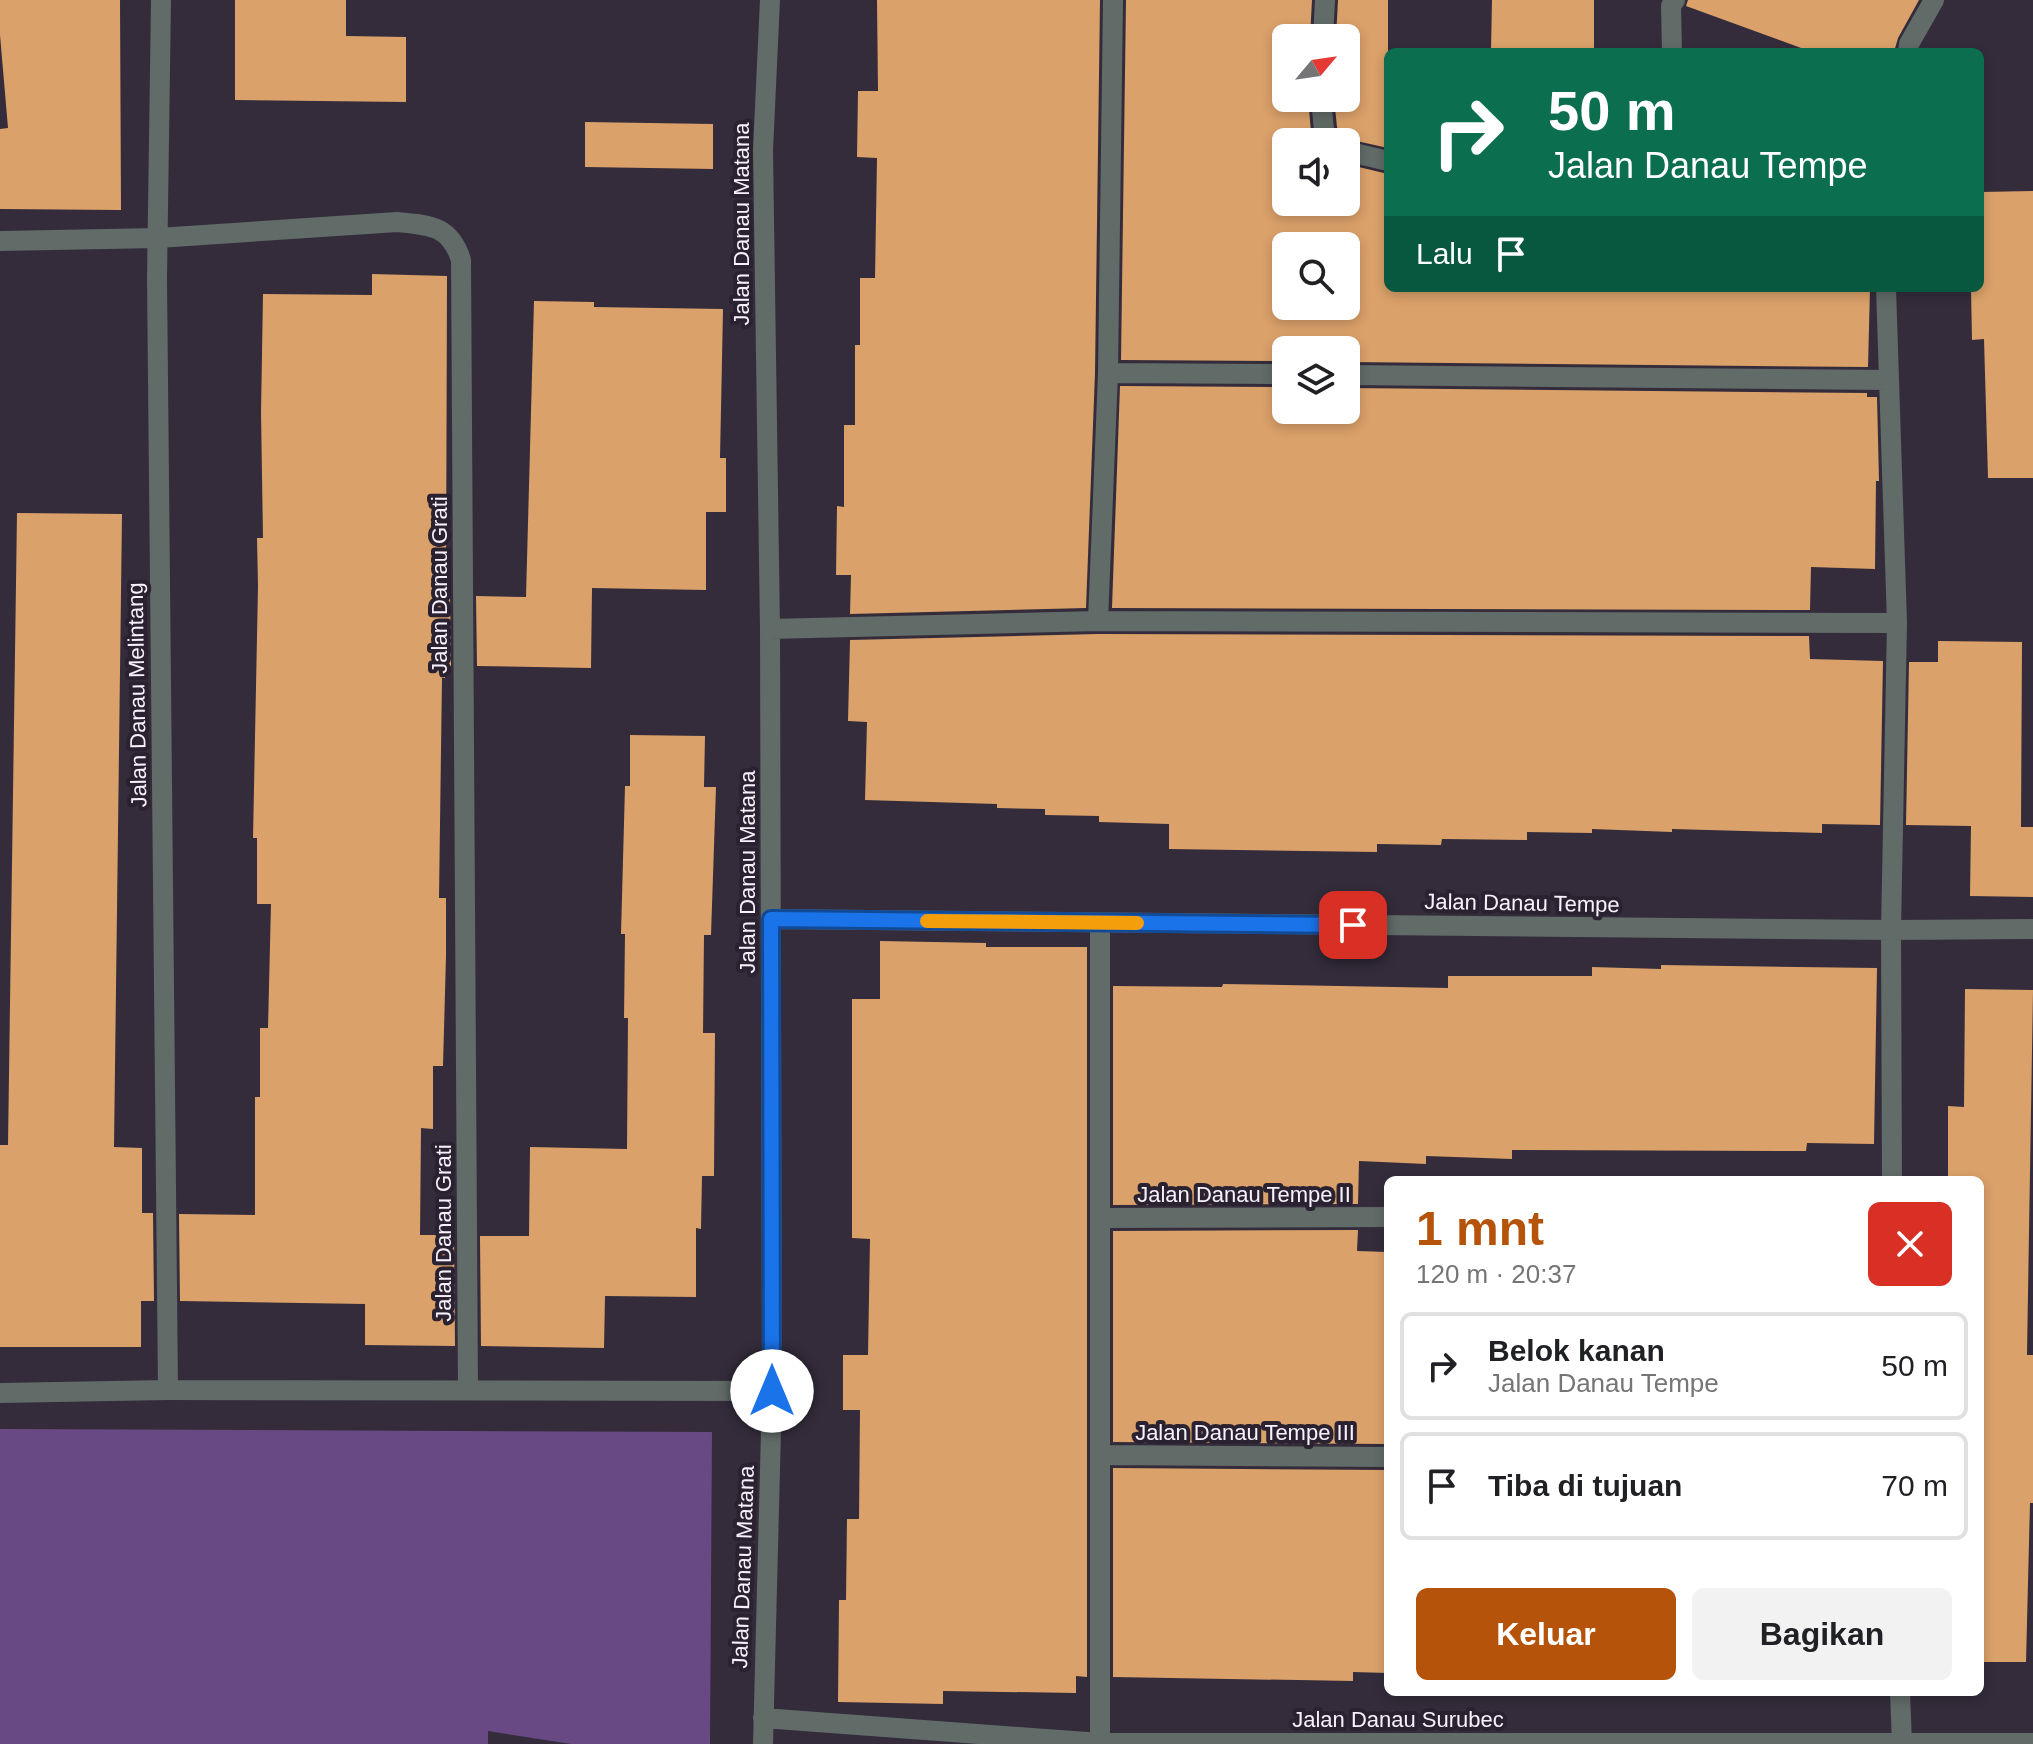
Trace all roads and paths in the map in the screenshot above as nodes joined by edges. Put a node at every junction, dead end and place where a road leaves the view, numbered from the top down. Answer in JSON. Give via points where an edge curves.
{"nodes":[{"id":1,"x":161,"y":0,"type":"edge"},
{"id":2,"x":770,"y":0,"type":"edge"},
{"id":3,"x":1113,"y":0,"type":"edge"},
{"id":4,"x":1325,"y":0,"type":"edge"},
{"id":5,"x":1934,"y":0,"type":"edge"},
{"id":6,"x":1669,"y":2,"type":"edge"},
{"id":7,"x":1324,"y":24,"type":"edge"},
{"id":8,"x":1672,"y":48,"type":"edge"},
{"id":9,"x":1908,"y":48,"type":"edge"},
{"id":10,"x":1360,"y":156,"type":"edge"},
{"id":11,"x":1384,"y":161,"type":"edge"},
{"id":12,"x":158,"y":238,"type":"junction"},
{"id":13,"x":0,"y":241,"type":"edge"},
{"id":14,"x":1886,"y":292,"type":"edge"},
{"id":15,"x":1108,"y":373,"type":"junction"},
{"id":16,"x":1272,"y":374,"type":"edge"},
{"id":17,"x":1360,"y":375,"type":"edge"},
{"id":18,"x":1889,"y":380,"type":"junction"},
{"id":19,"x":1098,"y":621,"type":"junction"},
{"id":20,"x":1897,"y":623,"type":"junction"},
{"id":21,"x":770,"y":629,"type":"junction"},
{"id":22,"x":771,"y":919,"type":"junction"},
{"id":23,"x":1100,"y":923,"type":"junction"},
{"id":24,"x":2033,"y":929,"type":"edge"},
{"id":25,"x":1891,"y":930,"type":"junction"},
{"id":26,"x":1892,"y":1176,"type":"edge"},
{"id":27,"x":1384,"y":1217,"type":"edge"},
{"id":28,"x":1101,"y":1218,"type":"junction"},
{"id":29,"x":168,"y":1390,"type":"junction"},
{"id":30,"x":468,"y":1390,"type":"junction"},
{"id":31,"x":772,"y":1391,"type":"junction"},
{"id":32,"x":0,"y":1393,"type":"edge"},
{"id":33,"x":1101,"y":1455,"type":"junction"},
{"id":34,"x":1384,"y":1457,"type":"edge"},
{"id":35,"x":1900,"y":1696,"type":"edge"},
{"id":36,"x":763,"y":1718,"type":"junction"},
{"id":37,"x":1100,"y":1743,"type":"edge"},
{"id":38,"x":2033,"y":1743,"type":"edge"},
{"id":39,"x":763,"y":1744,"type":"edge"},
{"id":40,"x":1902,"y":1744,"type":"edge"}],
"edges":[{"from":1,"to":12,"type":"street","name":"Jalan Danau Melintang"},
{"from":2,"to":21,"type":"street","name":"Jalan Danau Matana","via":[[763,150]]},
{"from":3,"to":15,"type":"street"},
{"from":4,"to":7,"type":"street"},
{"from":5,"to":9,"type":"street"},
{"from":6,"to":8,"type":"street"},
{"from":10,"to":11,"type":"street"},
{"from":12,"to":13,"type":"street","name":"Jalan Danau Grati"},
{"from":12,"to":29,"type":"street","name":"Jalan Danau Melintang"},
{"from":12,"to":30,"type":"street","name":"Jalan Danau Grati","via":[[397,222],[432,225],[457,247],[461,260]]},
{"from":14,"to":18,"type":"street"},
{"from":15,"to":16,"type":"street"},
{"from":15,"to":19,"type":"street"},
{"from":17,"to":18,"type":"street"},
{"from":18,"to":20,"type":"street"},
{"from":19,"to":20,"type":"street"},
{"from":19,"to":21,"type":"street"},
{"from":20,"to":25,"type":"street"},
{"from":21,"to":22,"type":"street","name":"Jalan Danau Matana"},
{"from":22,"to":23,"type":"street","name":"Jalan Danau Tempe"},
{"from":22,"to":31,"type":"street","name":"Jalan Danau Matana"},
{"from":23,"to":25,"type":"street","name":"Jalan Danau Tempe"},
{"from":23,"to":28,"type":"street"},
{"from":24,"to":25,"type":"street","name":"Jalan Danau Tempe"},
{"from":25,"to":26,"type":"street"},
{"from":27,"to":28,"type":"street","name":"Jalan Danau Tempe II"},
{"from":28,"to":33,"type":"street"},
{"from":29,"to":30,"type":"street"},
{"from":29,"to":32,"type":"street"},
{"from":30,"to":31,"type":"street"},
{"from":31,"to":36,"type":"street","name":"Jalan Danau Matana"},
{"from":33,"to":34,"type":"street","name":"Jalan Danau Tempe III"},
{"from":33,"to":37,"type":"street"},
{"from":35,"to":40,"type":"street"},
{"from":36,"to":37,"type":"street","name":"Jalan Danau Surubec"},
{"from":36,"to":39,"type":"street","name":"Jalan Danau Matana"},
{"from":37,"to":40,"type":"street","name":"Jalan Danau Surubec"},
{"from":38,"to":40,"type":"street","name":"Jalan Danau Surubec"}]}
